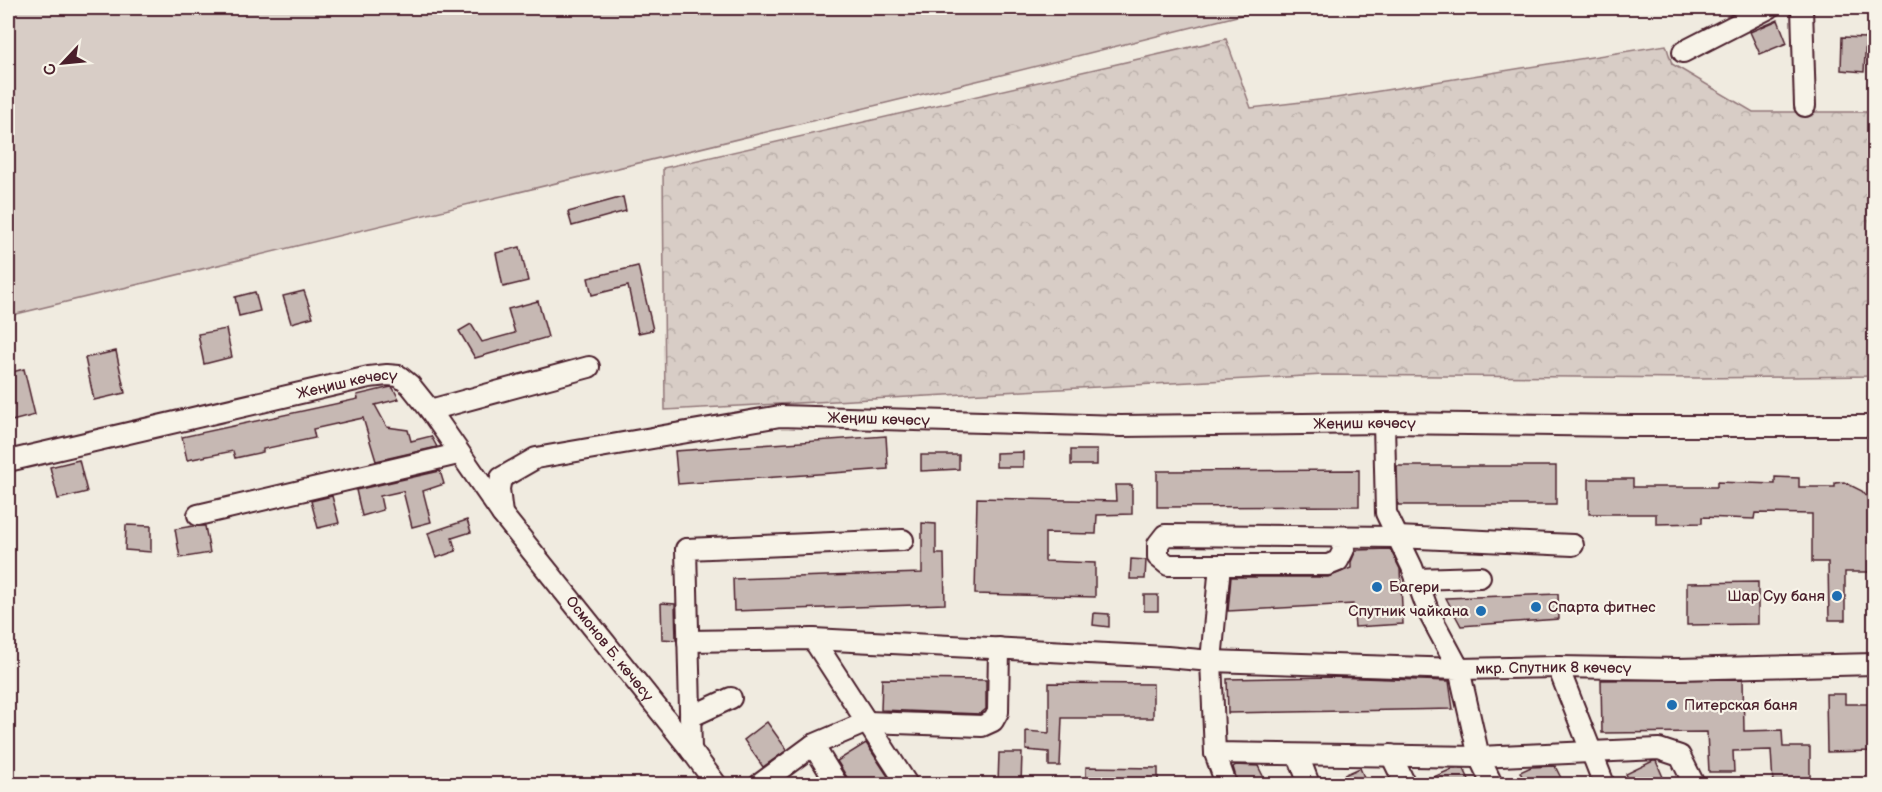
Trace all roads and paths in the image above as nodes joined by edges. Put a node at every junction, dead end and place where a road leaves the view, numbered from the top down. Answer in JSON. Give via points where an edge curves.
{"nodes":[{"id":1,"x":1769,"y":8,"type":"edge"},
{"id":2,"x":1802,"y":8,"type":"edge"},
{"id":3,"x":1683,"y":52,"type":"dead end"},
{"id":4,"x":1805,"y":106,"type":"dead end"},
{"id":5,"x":589,"y":367,"type":"dead end"},
{"id":6,"x":429,"y":410,"type":"junction"},
{"id":7,"x":1383,"y":423,"type":"junction"},
{"id":8,"x":1875,"y":426,"type":"edge"},
{"id":9,"x":458,"y":454,"type":"junction"},
{"id":10,"x":8,"y":461,"type":"edge"},
{"id":11,"x":502,"y":514,"type":"junction"},
{"id":12,"x":198,"y":515,"type":"dead end"},
{"id":13,"x":1338,"y":537,"type":"junction"},
{"id":14,"x":1397,"y":537,"type":"junction"},
{"id":15,"x":903,"y":540,"type":"dead end"},
{"id":16,"x":1573,"y":545,"type":"dead end"},
{"id":17,"x":1220,"y":565,"type":"junction"},
{"id":18,"x":1480,"y":577,"type":"dead end"},
{"id":19,"x":1416,"y":579,"type":"junction"},
{"id":20,"x":813,"y":639,"type":"junction"},
{"id":21,"x":688,"y":641,"type":"junction"},
{"id":22,"x":999,"y":648,"type":"junction"},
{"id":23,"x":1211,"y":662,"type":"junction"},
{"id":24,"x":1875,"y":664,"type":"edge"},
{"id":25,"x":1558,"y":667,"type":"junction"},
{"id":26,"x":1459,"y":669,"type":"junction"},
{"id":27,"x":731,"y":698,"type":"dead end"},
{"id":28,"x":690,"y":717,"type":"junction"},
{"id":29,"x":867,"y":722,"type":"junction"},
{"id":30,"x":813,"y":745,"type":"junction"},
{"id":31,"x":691,"y":750,"type":"junction"},
{"id":32,"x":1215,"y":753,"type":"junction"},
{"id":33,"x":1591,"y":753,"type":"junction"},
{"id":34,"x":1298,"y":755,"type":"junction"},
{"id":35,"x":1391,"y":755,"type":"junction"},
{"id":36,"x":1479,"y":757,"type":"junction"},
{"id":37,"x":716,"y":784,"type":"edge"},
{"id":38,"x":760,"y":784,"type":"edge"},
{"id":39,"x":837,"y":784,"type":"edge"},
{"id":40,"x":907,"y":784,"type":"edge"},
{"id":41,"x":1226,"y":784,"type":"edge"},
{"id":42,"x":1309,"y":784,"type":"edge"},
{"id":43,"x":1405,"y":784,"type":"edge"},
{"id":44,"x":1492,"y":784,"type":"edge"},
{"id":45,"x":1604,"y":784,"type":"edge"},
{"id":46,"x":1694,"y":784,"type":"edge"}],
"edges":[{"from":1,"to":3,"type":"street"},
{"from":2,"to":4,"type":"street"},
{"from":5,"to":6,"type":"street"},
{"from":6,"to":9,"type":"street","name":"Жеңиш көчөсү"},
{"from":6,"to":10,"type":"street","name":"Жеңиш көчөсү","via":[[399,376],[369,377]]},
{"from":7,"to":8,"type":"street","name":"Жеңиш көчөсү"},
{"from":7,"to":11,"type":"street","name":"Жеңиш көчөсү","via":[[1121,426],[780,416],[536,458],[501,478]]},
{"from":7,"to":14,"type":"street","name":"мкр. Спутник 8 көчөсү","via":[[1386,513]]},
{"from":9,"to":11,"type":"street","name":"Жеңиш көчөсү"},
{"from":9,"to":12,"type":"street"},
{"from":11,"to":31,"type":"street","name":"Осмонов Б. көчөсү"},
{"from":13,"to":14,"type":"street"},
{"from":13,"to":17,"type":"street","via":[[1344,549],[1338,561],[1328,565]]},
{"from":13,"to":17,"type":"street","via":[[1165,535],[1158,544],[1158,557],[1168,565]]},
{"from":14,"to":16,"type":"street"},
{"from":14,"to":19,"type":"street","name":"мкр. Спутник 8 көчөсү"},
{"from":15,"to":21,"type":"street","via":[[686,549]]},
{"from":17,"to":23,"type":"street"},
{"from":18,"to":19,"type":"street"},
{"from":19,"to":26,"type":"street","name":"мкр. Спутник 8 көчөсү"},
{"from":20,"to":21,"type":"street"},
{"from":20,"to":22,"type":"street"},
{"from":20,"to":29,"type":"street"},
{"from":21,"to":28,"type":"street"},
{"from":22,"to":23,"type":"street"},
{"from":22,"to":29,"type":"street","via":[[998,712],[993,721],[982,726]]},
{"from":23,"to":26,"type":"street"},
{"from":23,"to":32,"type":"street"},
{"from":24,"to":25,"type":"street","name":"мкр. Спутник 8 көчөсү","via":[[1678,669]]},
{"from":25,"to":26,"type":"street","name":"мкр. Спутник 8 көчөсү"},
{"from":25,"to":33,"type":"street"},
{"from":26,"to":36,"type":"street"},
{"from":27,"to":28,"type":"street"},
{"from":28,"to":31,"type":"street"},
{"from":29,"to":30,"type":"street"},
{"from":29,"to":40,"type":"street"},
{"from":30,"to":38,"type":"street"},
{"from":30,"to":39,"type":"street"},
{"from":31,"to":37,"type":"street","name":"Осмонов Б. көчөсү"},
{"from":32,"to":34,"type":"street"},
{"from":32,"to":41,"type":"street"},
{"from":33,"to":36,"type":"street"},
{"from":33,"to":45,"type":"street"},
{"from":33,"to":46,"type":"street","via":[[1659,749],[1670,752],[1680,756]]},
{"from":34,"to":35,"type":"street"},
{"from":34,"to":42,"type":"street"},
{"from":35,"to":36,"type":"street"},
{"from":35,"to":43,"type":"street"},
{"from":36,"to":44,"type":"street"}]}
